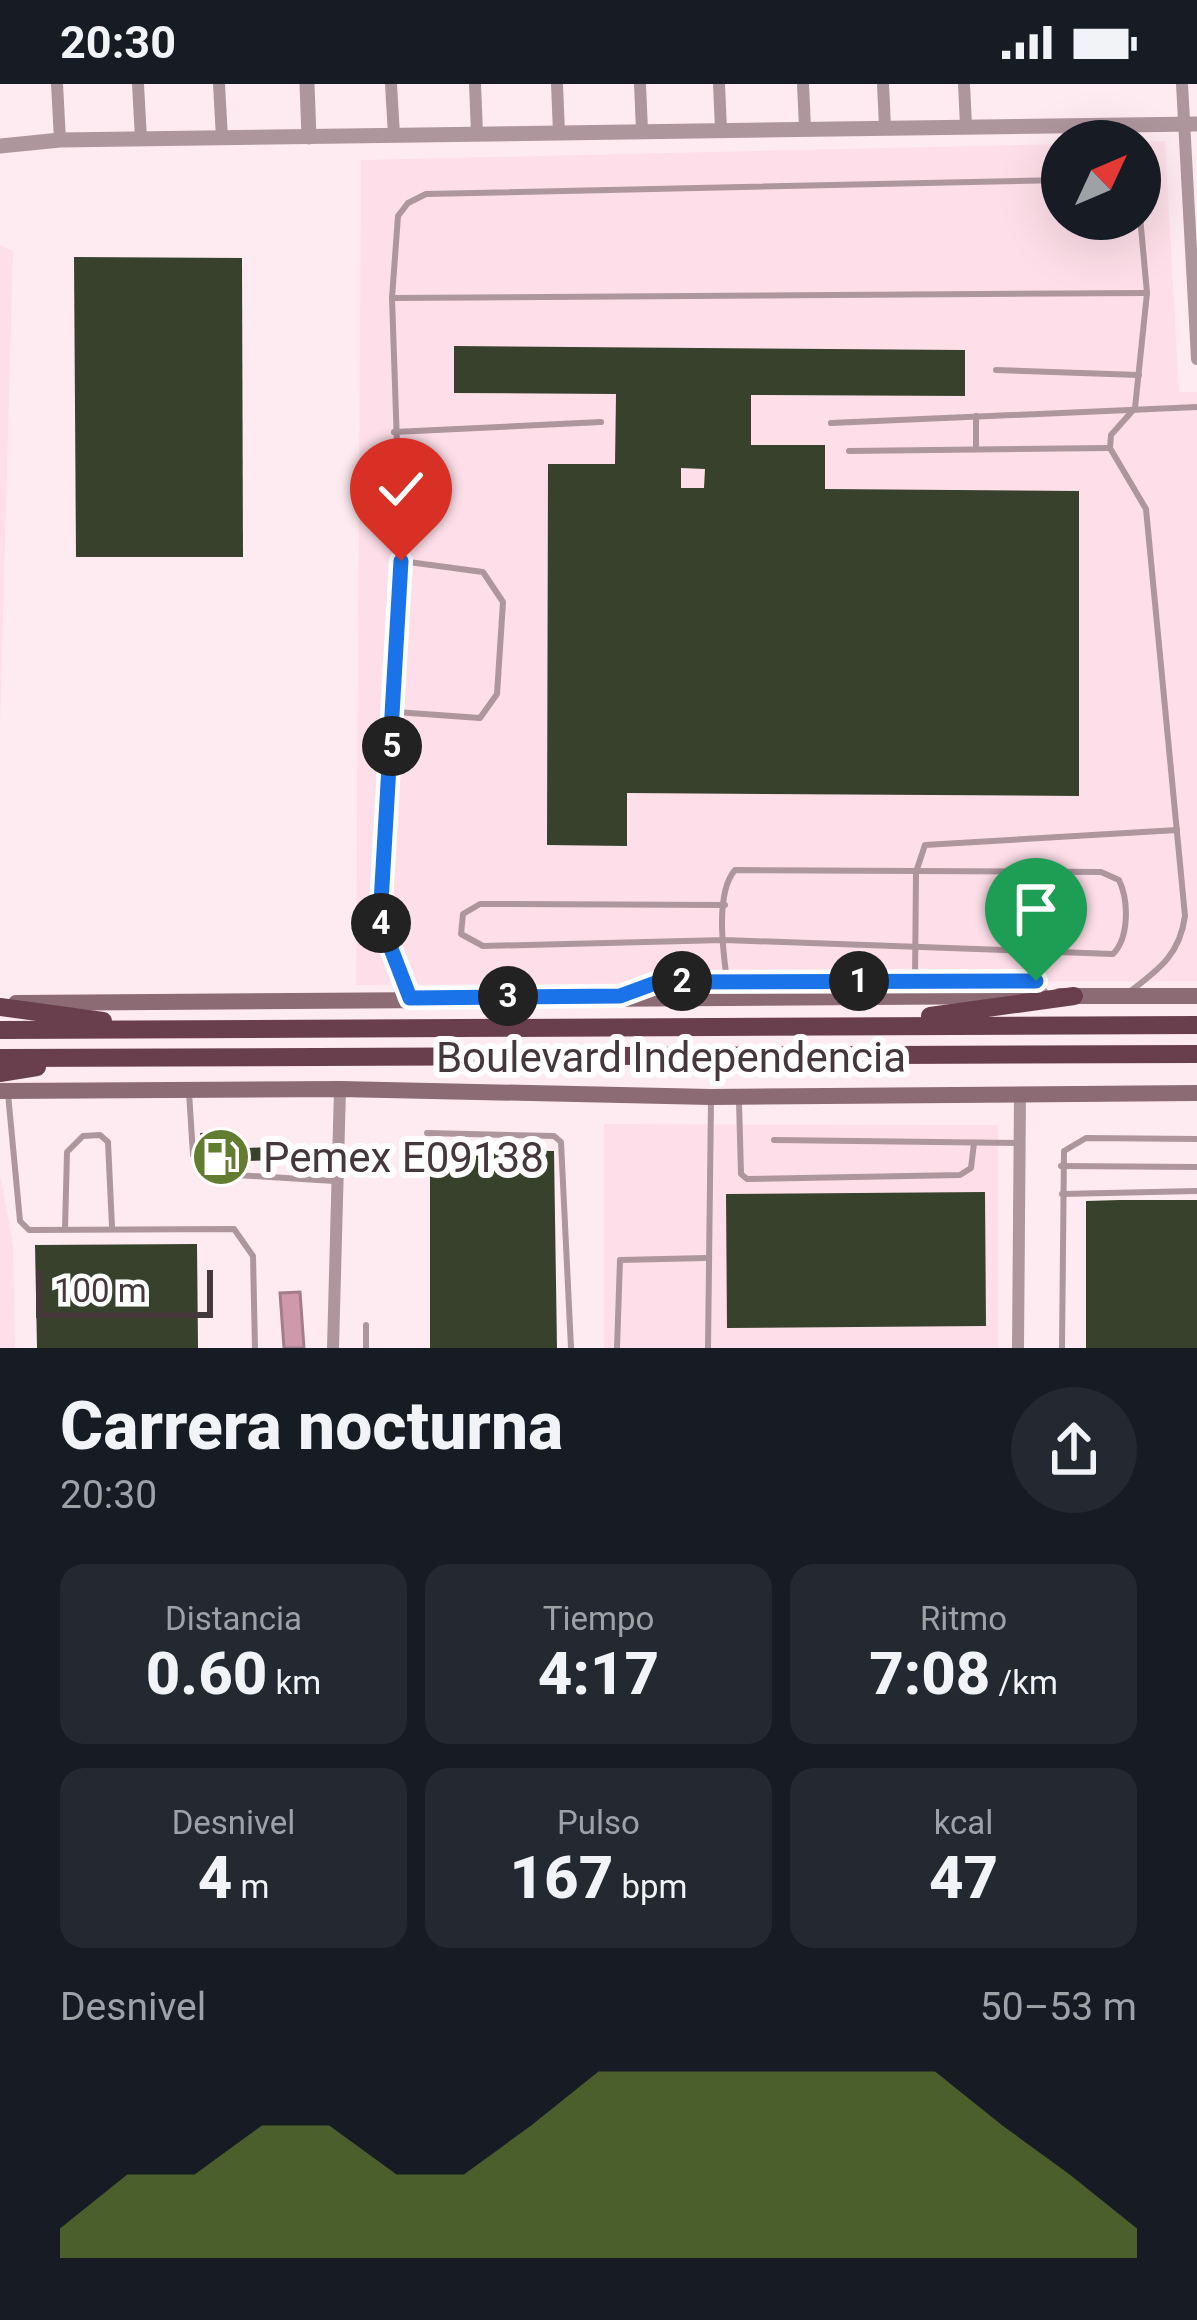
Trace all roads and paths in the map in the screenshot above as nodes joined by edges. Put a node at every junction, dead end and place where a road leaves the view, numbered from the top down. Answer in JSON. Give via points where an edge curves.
{"nodes":[{"id":1,"x":57,"y":84,"type":"edge"},
{"id":2,"x":138,"y":84,"type":"edge"},
{"id":3,"x":219,"y":84,"type":"edge"},
{"id":4,"x":307,"y":84,"type":"edge"},
{"id":5,"x":391,"y":84,"type":"edge"},
{"id":6,"x":475,"y":84,"type":"edge"},
{"id":7,"x":557,"y":84,"type":"edge"},
{"id":8,"x":640,"y":84,"type":"edge"},
{"id":9,"x":718,"y":84,"type":"edge"},
{"id":10,"x":802,"y":84,"type":"edge"},
{"id":11,"x":883,"y":84,"type":"edge"},
{"id":12,"x":964,"y":84,"type":"edge"},
{"id":13,"x":1182,"y":84,"type":"edge"},
{"id":14,"x":1191,"y":124,"type":"edge"},
{"id":15,"x":966,"y":126,"type":"junction"},
{"id":16,"x":885,"y":127,"type":"junction"},
{"id":17,"x":805,"y":128,"type":"junction"},
{"id":18,"x":642,"y":130,"type":"junction"},
{"id":19,"x":721,"y":130,"type":"junction"},
{"id":20,"x":477,"y":133,"type":"junction"},
{"id":21,"x":559,"y":133,"type":"junction"},
{"id":22,"x":394,"y":134,"type":"junction"},
{"id":23,"x":310,"y":137,"type":"junction"},
{"id":24,"x":222,"y":138,"type":"junction"},
{"id":25,"x":141,"y":139,"type":"junction"},
{"id":26,"x":60,"y":140,"type":"junction"},
{"id":27,"x":0,"y":146,"type":"edge"},
{"id":28,"x":1041,"y":180,"type":"edge"},
{"id":29,"x":1142,"y":240,"type":"edge"},
{"id":30,"x":1148,"y":293,"type":"junction"},
{"id":31,"x":392,"y":298,"type":"junction"},
{"id":32,"x":1197,"y":359,"type":"edge"},
{"id":33,"x":996,"y":370,"type":"dead end"},
{"id":34,"x":1139,"y":375,"type":"junction"},
{"id":35,"x":1197,"y":407,"type":"edge"},
{"id":36,"x":1136,"y":409,"type":"junction"},
{"id":37,"x":976,"y":416,"type":"junction"},
{"id":38,"x":601,"y":422,"type":"dead end"},
{"id":39,"x":830,"y":423,"type":"dead end"},
{"id":40,"x":394,"y":432,"type":"junction"},
{"id":41,"x":1110,"y":448,"type":"junction"},
{"id":42,"x":976,"y":450,"type":"junction"},
{"id":43,"x":849,"y":451,"type":"dead end"},
{"id":44,"x":401,"y":561,"type":"junction"},
{"id":45,"x":394,"y":712,"type":"junction"},
{"id":46,"x":1177,"y":830,"type":"junction"},
{"id":47,"x":916,"y":872,"type":"junction"},
{"id":48,"x":725,"y":905,"type":"junction"},
{"id":49,"x":724,"y":940,"type":"junction"},
{"id":50,"x":916,"y":945,"type":"junction"},
{"id":51,"x":727,"y":980,"type":"junction"},
{"id":52,"x":915,"y":981,"type":"junction"},
{"id":53,"x":819,"y":989,"type":"junction"},
{"id":54,"x":1048,"y":995,"type":"junction"},
{"id":55,"x":620,"y":996,"type":"junction"},
{"id":56,"x":1074,"y":996,"type":"junction"},
{"id":57,"x":1124,"y":996,"type":"junction"},
{"id":58,"x":1197,"y":996,"type":"edge"},
{"id":59,"x":410,"y":998,"type":"junction"},
{"id":60,"x":0,"y":1005,"type":"edge"},
{"id":61,"x":860,"y":1025,"type":"junction"},
{"id":62,"x":1197,"y":1025,"type":"edge"},
{"id":63,"x":0,"y":1030,"type":"edge"},
{"id":64,"x":167,"y":1030,"type":"junction"},
{"id":65,"x":1197,"y":1054,"type":"edge"},
{"id":66,"x":0,"y":1058,"type":"edge"},
{"id":67,"x":84,"y":1059,"type":"junction"},
{"id":68,"x":2,"y":1085,"type":"edge"},
{"id":69,"x":189,"y":1088,"type":"junction"},
{"id":70,"x":340,"y":1089,"type":"junction"},
{"id":71,"x":1197,"y":1093,"type":"edge"},
{"id":72,"x":1020,"y":1095,"type":"junction"},
{"id":73,"x":738,"y":1096,"type":"junction"},
{"id":74,"x":711,"y":1097,"type":"junction"},
{"id":75,"x":427,"y":1133,"type":"dead end"},
{"id":76,"x":1197,"y":1139,"type":"edge"},
{"id":77,"x":774,"y":1140,"type":"dead end"},
{"id":78,"x":974,"y":1143,"type":"junction"},
{"id":79,"x":1020,"y":1143,"type":"junction"},
{"id":80,"x":1061,"y":1166,"type":"junction"},
{"id":81,"x":1197,"y":1167,"type":"edge"},
{"id":82,"x":334,"y":1181,"type":"junction"},
{"id":83,"x":1197,"y":1192,"type":"edge"},
{"id":84,"x":1062,"y":1194,"type":"junction"},
{"id":85,"x":112,"y":1227,"type":"junction"},
{"id":86,"x":64,"y":1229,"type":"junction"},
{"id":87,"x":706,"y":1258,"type":"junction"},
{"id":88,"x":366,"y":1325,"type":"dead end"},
{"id":89,"x":255,"y":1348,"type":"edge"},
{"id":90,"x":333,"y":1348,"type":"edge"},
{"id":91,"x":366,"y":1348,"type":"edge"},
{"id":92,"x":571,"y":1348,"type":"edge"},
{"id":93,"x":617,"y":1348,"type":"edge"},
{"id":94,"x":708,"y":1348,"type":"edge"},
{"id":95,"x":1018,"y":1348,"type":"edge"},
{"id":96,"x":1062,"y":1348,"type":"edge"}],
"edges":[{"from":1,"to":26,"type":"street"},
{"from":2,"to":25,"type":"street"},
{"from":3,"to":24,"type":"street"},
{"from":4,"to":23,"type":"street"},
{"from":5,"to":22,"type":"street"},
{"from":6,"to":20,"type":"street"},
{"from":7,"to":21,"type":"street"},
{"from":8,"to":18,"type":"street"},
{"from":9,"to":19,"type":"street"},
{"from":10,"to":17,"type":"street"},
{"from":11,"to":16,"type":"street"},
{"from":12,"to":15,"type":"street"},
{"from":13,"to":14,"type":"street"},
{"from":14,"to":15,"type":"street"},
{"from":14,"to":32,"type":"street"},
{"from":15,"to":16,"type":"street"},
{"from":16,"to":17,"type":"street"},
{"from":17,"to":19,"type":"street"},
{"from":18,"to":19,"type":"street"},
{"from":18,"to":21,"type":"street"},
{"from":20,"to":21,"type":"street"},
{"from":20,"to":22,"type":"street"},
{"from":22,"to":23,"type":"street"},
{"from":23,"to":24,"type":"street"},
{"from":24,"to":25,"type":"street"},
{"from":25,"to":26,"type":"street"},
{"from":26,"to":27,"type":"street"},
{"from":28,"to":31,"type":"lane","via":[[426,194],[398,216]]},
{"from":29,"to":30,"type":"lane"},
{"from":30,"to":31,"type":"lane"},
{"from":30,"to":34,"type":"lane"},
{"from":31,"to":40,"type":"lane"},
{"from":33,"to":34,"type":"lane"},
{"from":34,"to":36,"type":"lane"},
{"from":35,"to":36,"type":"lane"},
{"from":36,"to":37,"type":"lane"},
{"from":36,"to":41,"type":"lane","via":[[1111,435]]},
{"from":37,"to":39,"type":"lane"},
{"from":37,"to":42,"type":"lane"},
{"from":38,"to":40,"type":"lane"},
{"from":40,"to":44,"type":"lane"},
{"from":41,"to":42,"type":"lane"},
{"from":41,"to":46,"type":"lane","via":[[1146,509]]},
{"from":42,"to":43,"type":"lane"},
{"from":44,"to":45,"type":"lane"},
{"from":44,"to":45,"type":"lane","via":[[483,572],[503,602],[491,707],[480,718]]},
{"from":45,"to":59,"type":"lane","via":[[380,920]]},
{"from":46,"to":47,"type":"lane","via":[[933,841]]},
{"from":46,"to":57,"type":"lane","via":[[1182,940],[1168,962]]},
{"from":47,"to":48,"type":"lane","via":[[735,870]]},
{"from":47,"to":50,"type":"lane"},
{"from":47,"to":50,"type":"lane","via":[[1101,872],[1124,889],[1123,941],[1113,955]]},
{"from":48,"to":49,"type":"lane"},
{"from":48,"to":49,"type":"lane","via":[[480,904],[464,914],[460,934],[483,946]]},
{"from":49,"to":50,"type":"lane"},
{"from":49,"to":51,"type":"lane"},
{"from":50,"to":52,"type":"lane"},
{"from":51,"to":53,"type":"lane"},
{"from":51,"to":55,"type":"lane","via":[[647,982]]},
{"from":52,"to":53,"type":"lane"},
{"from":52,"to":54,"type":"lane","via":[[1028,978]]},
{"from":53,"to":54,"type":"main road","name":"Boulevard Independencia"},
{"from":53,"to":55,"type":"main road","name":"Boulevard Independencia"},
{"from":54,"to":56,"type":"main road","name":"Boulevard Independencia"},
{"from":55,"to":59,"type":"main road","name":"Boulevard Independencia"},
{"from":56,"to":57,"type":"main road","name":"Boulevard Independencia"},
{"from":56,"to":61,"type":"highway"},
{"from":57,"to":58,"type":"main road","name":"Boulevard Independencia"},
{"from":59,"to":60,"type":"main road","name":"Boulevard Independencia"},
{"from":60,"to":64,"type":"highway"},
{"from":61,"to":62,"type":"highway"},
{"from":61,"to":64,"type":"highway"},
{"from":63,"to":64,"type":"highway"},
{"from":65,"to":67,"type":"highway"},
{"from":66,"to":67,"type":"highway"},
{"from":67,"to":68,"type":"highway"},
{"from":68,"to":69,"type":"main road","name":"Boulevard Independencia"},
{"from":68,"to":86,"type":"lane","via":[[16,1213],[29,1230]]},
{"from":69,"to":70,"type":"main road","name":"Boulevard Independencia"},
{"from":69,"to":82,"type":"lane","via":[[193,1155],[204,1173]]},
{"from":70,"to":74,"type":"main road","name":"Boulevard Independencia"},
{"from":70,"to":82,"type":"street"},
{"from":71,"to":72,"type":"main road","name":"Boulevard Independencia"},
{"from":72,"to":73,"type":"main road","name":"Boulevard Independencia"},
{"from":72,"to":79,"type":"street"},
{"from":73,"to":74,"type":"main road","name":"Boulevard Independencia"},
{"from":73,"to":78,"type":"lane","via":[[747,1179],[960,1175],[971,1168]]},
{"from":74,"to":87,"type":"lane"},
{"from":75,"to":92,"type":"lane","via":[[561,1142]]},
{"from":76,"to":80,"type":"lane","via":[[1079,1139],[1064,1150]]},
{"from":77,"to":78,"type":"lane"},
{"from":78,"to":79,"type":"lane"},
{"from":79,"to":95,"type":"street"},
{"from":80,"to":81,"type":"lane"},
{"from":80,"to":84,"type":"lane"},
{"from":82,"to":90,"type":"street"},
{"from":83,"to":84,"type":"lane"},
{"from":84,"to":96,"type":"lane"},
{"from":85,"to":86,"type":"lane"},
{"from":85,"to":86,"type":"lane","via":[[108,1142],[100,1135],[83,1136],[67,1152]]},
{"from":85,"to":89,"type":"lane","via":[[219,1226],[245,1238],[254,1256]]},
{"from":87,"to":93,"type":"lane","via":[[620,1260]]},
{"from":87,"to":94,"type":"lane"},
{"from":88,"to":91,"type":"lane"}]}
